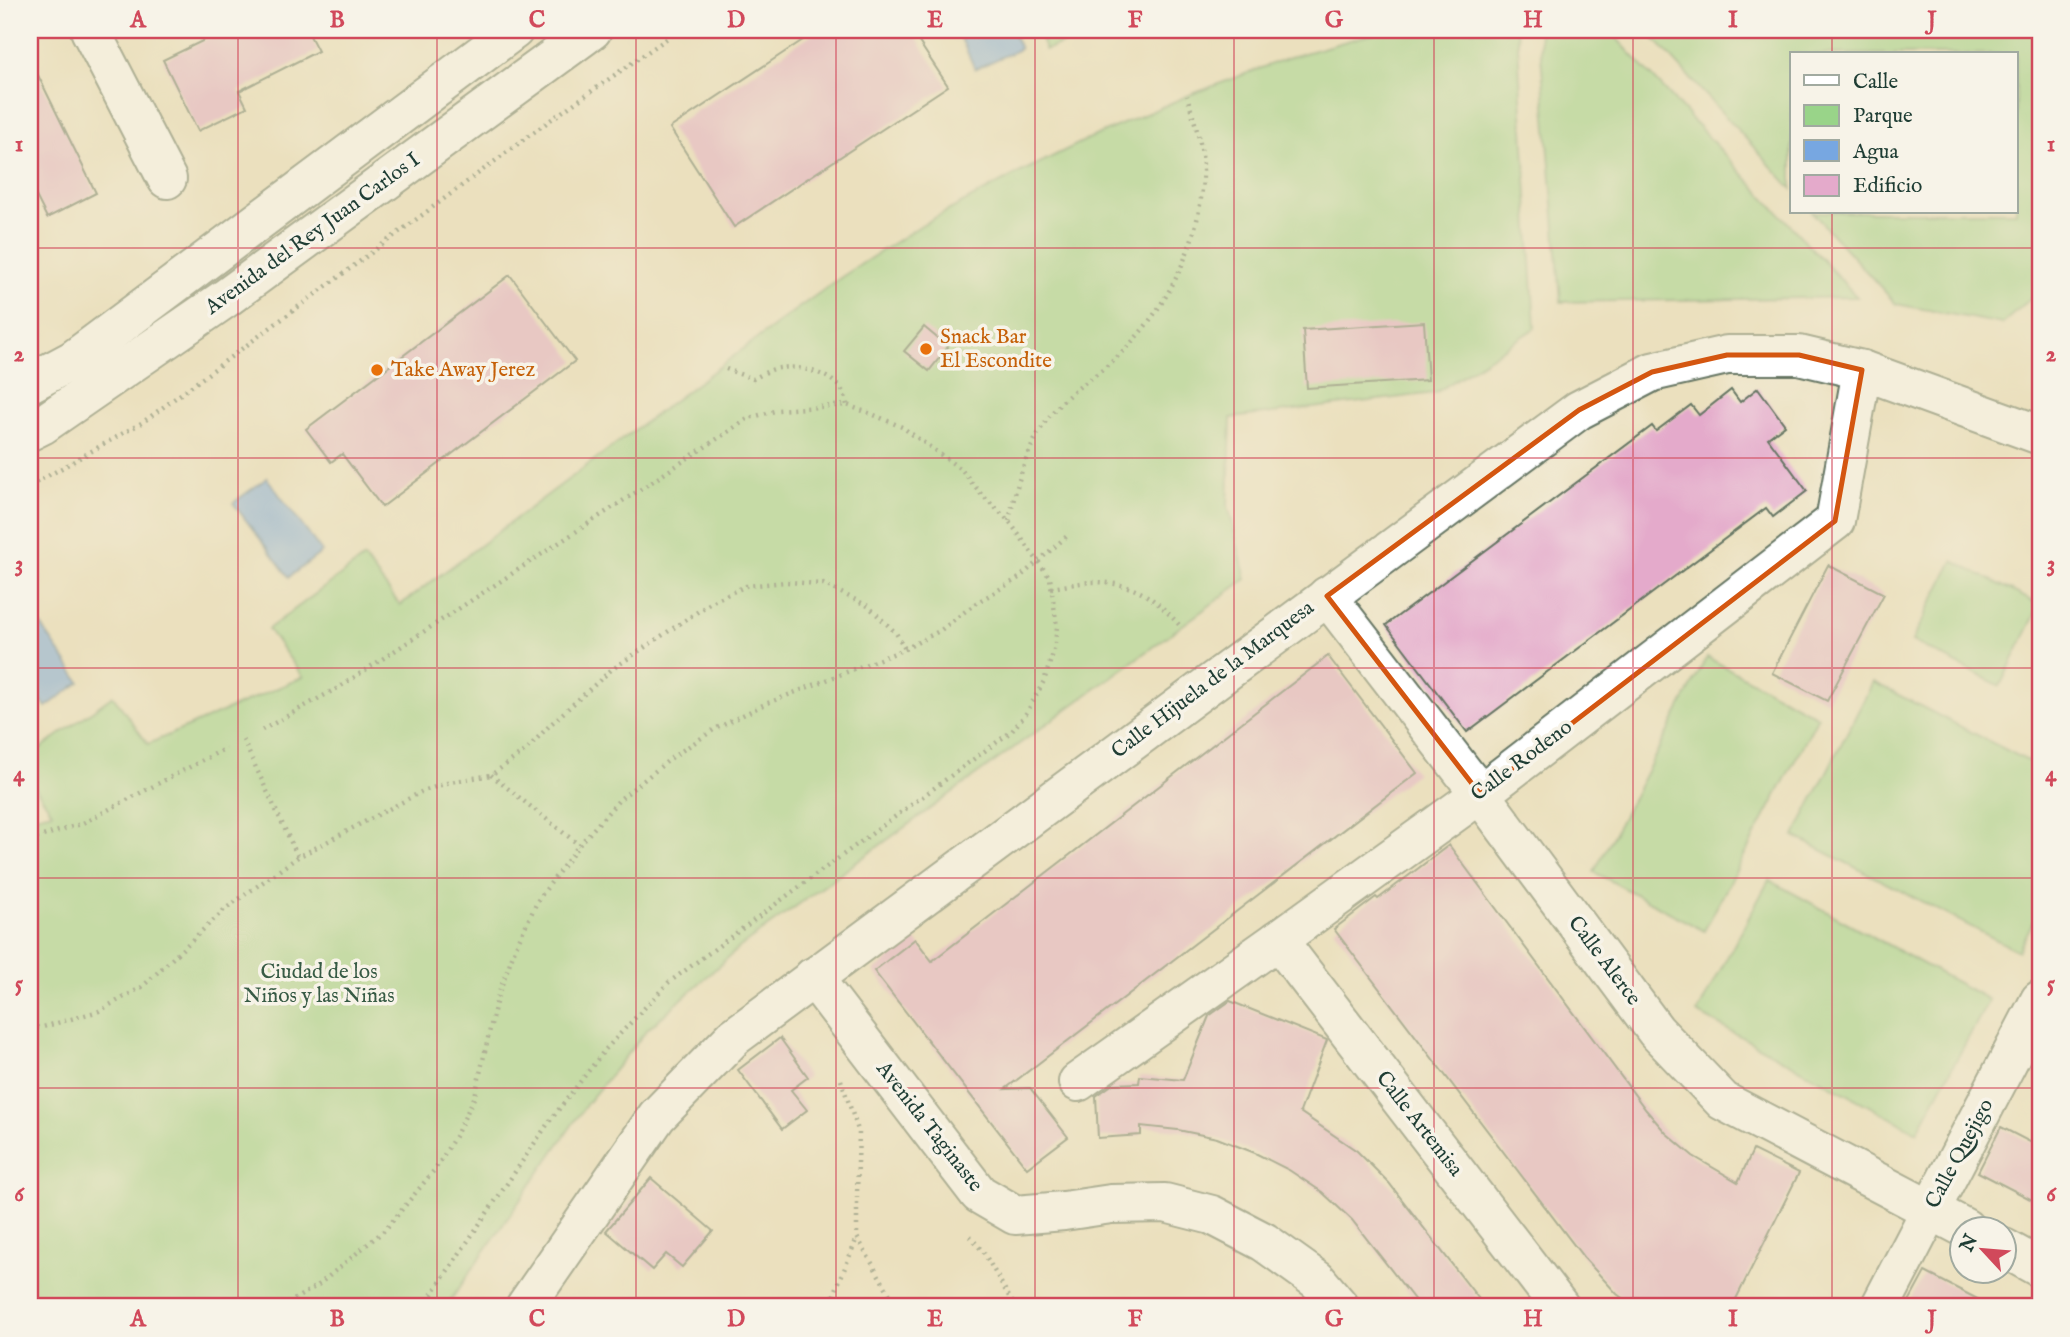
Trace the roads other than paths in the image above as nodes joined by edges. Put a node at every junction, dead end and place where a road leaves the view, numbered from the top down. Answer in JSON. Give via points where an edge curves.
{"nodes":[{"id":1,"x":90,"y":30,"type":"edge"},
{"id":2,"x":514,"y":30,"type":"edge"},
{"id":3,"x":592,"y":30,"type":"edge"},
{"id":4,"x":167,"y":179,"type":"dead end"},
{"id":5,"x":1862,"y":370,"type":"junction"},
{"id":6,"x":30,"y":383,"type":"edge"},
{"id":7,"x":30,"y":431,"type":"edge"},
{"id":8,"x":2040,"y":435,"type":"edge"},
{"id":9,"x":1327,"y":596,"type":"junction"},
{"id":10,"x":1480,"y":794,"type":"junction"},
{"id":11,"x":1278,"y":940,"type":"junction"},
{"id":12,"x":813,"y":978,"type":"junction"},
{"id":13,"x":2040,"y":1000,"type":"edge"},
{"id":14,"x":1078,"y":1082,"type":"dead end"},
{"id":15,"x":1931,"y":1210,"type":"junction"},
{"id":16,"x":1948,"y":1219,"type":"edge"},
{"id":17,"x":2018,"y":1256,"type":"edge"},
{"id":18,"x":2040,"y":1268,"type":"edge"},
{"id":19,"x":525,"y":1307,"type":"edge"},
{"id":20,"x":1340,"y":1307,"type":"edge"},
{"id":21,"x":1560,"y":1307,"type":"edge"},
{"id":22,"x":1880,"y":1307,"type":"edge"}],
"edges":[{"from":1,"to":4,"type":"street"},
{"from":2,"to":6,"type":"street","name":"Avenida del Rey Juan Carlos I","via":[[73,360]]},
{"from":3,"to":7,"type":"street","name":"Avenida del Rey Juan Carlos I","via":[[226,298]]},
{"from":5,"to":8,"type":"street","name":"Calle Hijuela de la Marquesa"},
{"from":5,"to":9,"type":"street","name":"Calle Hijuela de la Marquesa","via":[[1799,355],[1727,355],[1652,372],[1579,410]]},
{"from":5,"to":10,"type":"street","name":"Calle Rodeno","via":[[1835,521]]},
{"from":9,"to":10,"type":"street","name":"Calle Alerce"},
{"from":9,"to":12,"type":"street","name":"Calle Hijuela de la Marquesa"},
{"from":10,"to":11,"type":"street","name":"Calle Rodeno"},
{"from":10,"to":15,"type":"street","name":"Calle Alerce","via":[[1656,1031],[1723,1101]]},
{"from":11,"to":14,"type":"street","name":"Calle Rodeno"},
{"from":11,"to":21,"type":"street","name":"Calle Artemisa"},
{"from":12,"to":19,"type":"street","name":"Calle Hijuela de la Marquesa","via":[[734,1037],[657,1116]]},
{"from":12,"to":20,"type":"street","name":"Avenida Taginaste","via":[[979,1194],[1015,1215],[1164,1203],[1212,1215],[1264,1242],[1317,1280]]},
{"from":13,"to":15,"type":"street","name":"Calle Quejigo"},
{"from":15,"to":16,"type":"street","name":"Calle Alerce"},
{"from":15,"to":22,"type":"street","name":"Calle Quejigo"},
{"from":17,"to":18,"type":"street"}]}
